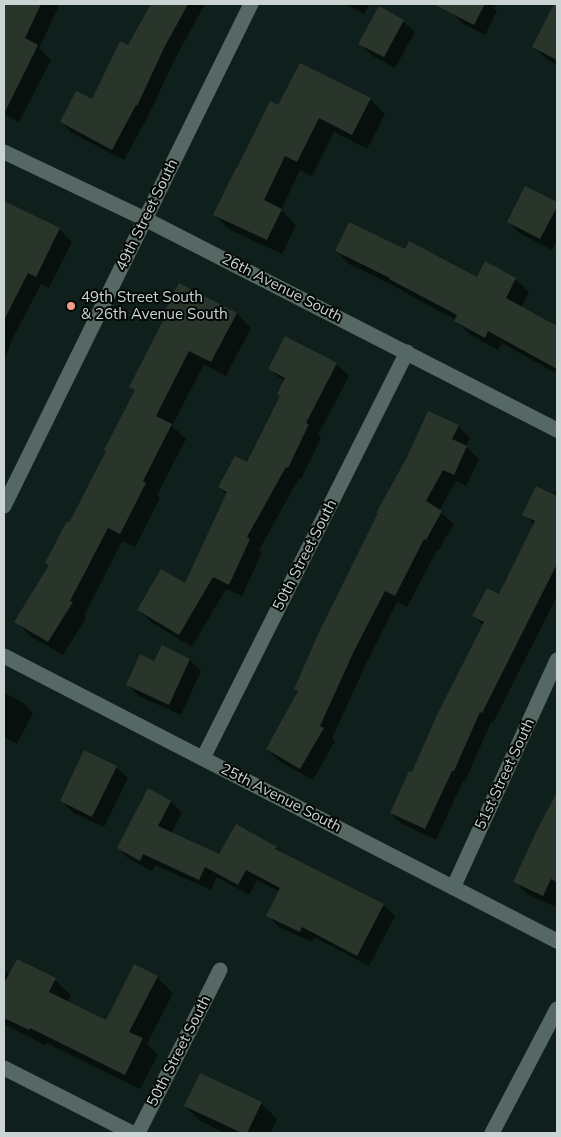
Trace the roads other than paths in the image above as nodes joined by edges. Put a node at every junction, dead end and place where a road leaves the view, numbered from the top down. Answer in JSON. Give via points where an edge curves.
{"nodes":[{"id":1,"x":250,"y":4,"type":"edge"},
{"id":2,"x":4,"y":152,"type":"edge"},
{"id":3,"x":145,"y":219,"type":"junction"},
{"id":4,"x":407,"y":352,"type":"junction"},
{"id":5,"x":557,"y":430,"type":"edge"},
{"id":6,"x":9,"y":484,"type":"edge"},
{"id":7,"x":4,"y":506,"type":"edge"},
{"id":8,"x":4,"y":656,"type":"edge"},
{"id":9,"x":557,"y":660,"type":"edge"},
{"id":10,"x":203,"y":758,"type":"junction"},
{"id":11,"x":453,"y":888,"type":"junction"},
{"id":12,"x":557,"y":941,"type":"edge"},
{"id":13,"x":220,"y":970,"type":"dead end"},
{"id":14,"x":557,"y":1009,"type":"edge"},
{"id":15,"x":4,"y":1068,"type":"edge"},
{"id":16,"x":132,"y":1133,"type":"edge"},
{"id":17,"x":138,"y":1133,"type":"edge"},
{"id":18,"x":492,"y":1133,"type":"edge"}],
"edges":[{"from":1,"to":3,"type":"street","name":"49th Street South"},
{"from":2,"to":3,"type":"street","name":"26th Avenue South"},
{"from":3,"to":4,"type":"street","name":"26th Avenue South"},
{"from":3,"to":6,"type":"street","name":"49th Street South"},
{"from":4,"to":5,"type":"street","name":"26th Avenue South"},
{"from":4,"to":10,"type":"street","name":"50th Street South"},
{"from":6,"to":7,"type":"street","name":"49th Street South"},
{"from":8,"to":10,"type":"street","name":"25th Avenue South"},
{"from":9,"to":11,"type":"street","name":"51st Street South"},
{"from":10,"to":11,"type":"street","name":"25th Avenue South"},
{"from":11,"to":12,"type":"street","name":"25th Avenue South"},
{"from":13,"to":17,"type":"street","name":"50th Street South"},
{"from":14,"to":18,"type":"street"},
{"from":15,"to":16,"type":"street"}]}
